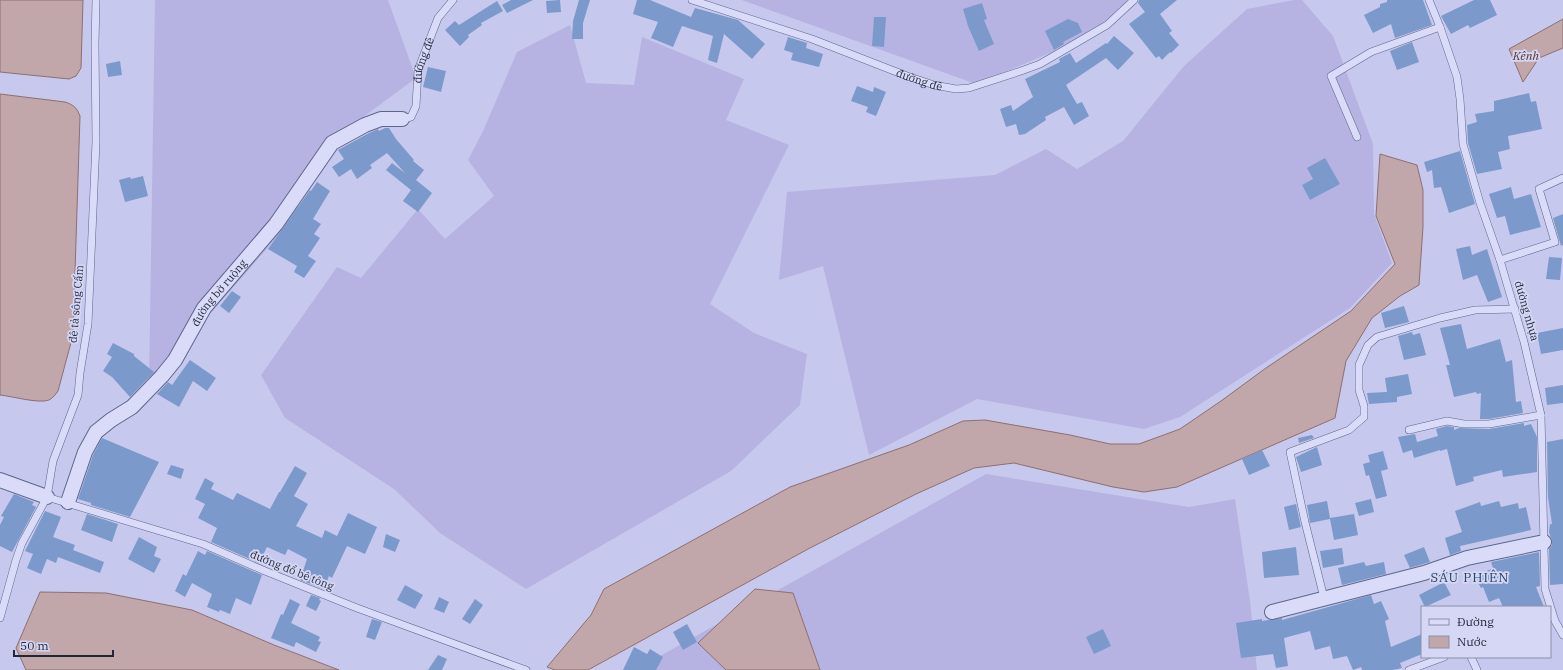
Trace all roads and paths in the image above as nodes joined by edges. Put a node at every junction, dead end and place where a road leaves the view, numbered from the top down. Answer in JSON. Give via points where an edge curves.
{"nodes":[{"id":1,"x":96,"y":0,"type":"edge"},
{"id":2,"x":453,"y":0,"type":"edge"},
{"id":3,"x":692,"y":0,"type":"edge"},
{"id":4,"x":1134,"y":0,"type":"edge"},
{"id":5,"x":1429,"y":0,"type":"edge"},
{"id":6,"x":1440,"y":27,"type":"junction"},
{"id":7,"x":402,"y":119,"type":"joint"},
{"id":8,"x":1357,"y":137,"type":"dead end"},
{"id":9,"x":1563,"y":178,"type":"edge"},
{"id":10,"x":1500,"y":260,"type":"junction"},
{"id":11,"x":1515,"y":309,"type":"junction"},
{"id":12,"x":1541,"y":415,"type":"junction"},
{"id":13,"x":1409,"y":430,"type":"dead end"},
{"id":14,"x":0,"y":480,"type":"edge"},
{"id":15,"x":47,"y":497,"type":"junction"},
{"id":16,"x":68,"y":502,"type":"junction"},
{"id":17,"x":1544,"y":542,"type":"junction"},
{"id":18,"x":1324,"y":598,"type":"junction"},
{"id":19,"x":1549,"y":606,"type":"edge"},
{"id":20,"x":1272,"y":612,"type":"dead end"},
{"id":21,"x":0,"y":618,"type":"edge"},
{"id":22,"x":1553,"y":622,"type":"edge"},
{"id":23,"x":1563,"y":635,"type":"edge"},
{"id":24,"x":1441,"y":658,"type":"edge"},
{"id":25,"x":1471,"y":658,"type":"edge"},
{"id":26,"x":526,"y":670,"type":"edge"},
{"id":27,"x":1409,"y":670,"type":"edge"},
{"id":28,"x":1477,"y":670,"type":"edge"}],
"edges":[{"from":1,"to":15,"type":"lane","name":"đê tả sông Cấm","via":[[96,142],[88,324],[78,395],[52,461]]},
{"from":2,"to":7,"type":"lane","name":"đường đê","via":[[438,18],[418,70],[418,94],[414,114],[411,118]]},
{"from":3,"to":4,"type":"lane","name":"đường đê","via":[[812,39],[934,85],[969,88],[1040,64],[1106,25]]},
{"from":5,"to":6,"type":"lane","name":"đường nhựa"},
{"from":6,"to":8,"type":"lane","via":[[1371,52],[1331,76]]},
{"from":6,"to":10,"type":"lane","name":"đường nhựa","via":[[1457,77],[1463,144]]},
{"from":7,"to":16,"type":"street","name":"đường bờ ruộng","via":[[381,120],[365,125],[332,143],[276,224],[204,308],[175,360],[162,376],[132,406],[96,432],[85,452]]},
{"from":9,"to":10,"type":"lane","via":[[1540,189],[1555,242]]},
{"from":10,"to":11,"type":"lane","name":"đường nhựa"},
{"from":11,"to":12,"type":"lane","name":"đường nhựa"},
{"from":11,"to":18,"type":"lane","via":[[1475,310],[1377,337],[1368,345],[1359,365],[1359,390],[1364,406],[1364,417],[1349,430],[1290,452]]},
{"from":12,"to":13,"type":"lane","via":[[1489,424],[1447,421]]},
{"from":12,"to":17,"type":"lane","name":"đường nhựa"},
{"from":14,"to":15,"type":"street"},
{"from":15,"to":16,"type":"lane","name":"đường đổ bê tông"},
{"from":15,"to":21,"type":"lane","name":"đê tả sông Cấm","via":[[22,543]]},
{"from":16,"to":26,"type":"lane","name":"đường đổ bê tông","via":[[103,515],[203,544],[357,608]]},
{"from":17,"to":18,"type":"street","via":[[1466,558],[1424,573]]},
{"from":17,"to":19,"type":"lane","name":"đường nhựa","via":[[1545,589]]},
{"from":18,"to":20,"type":"street"},
{"from":22,"to":23,"type":"lane","name":"đường nhựa"},
{"from":24,"to":27,"type":"lane"},
{"from":25,"to":28,"type":"lane"}]}
